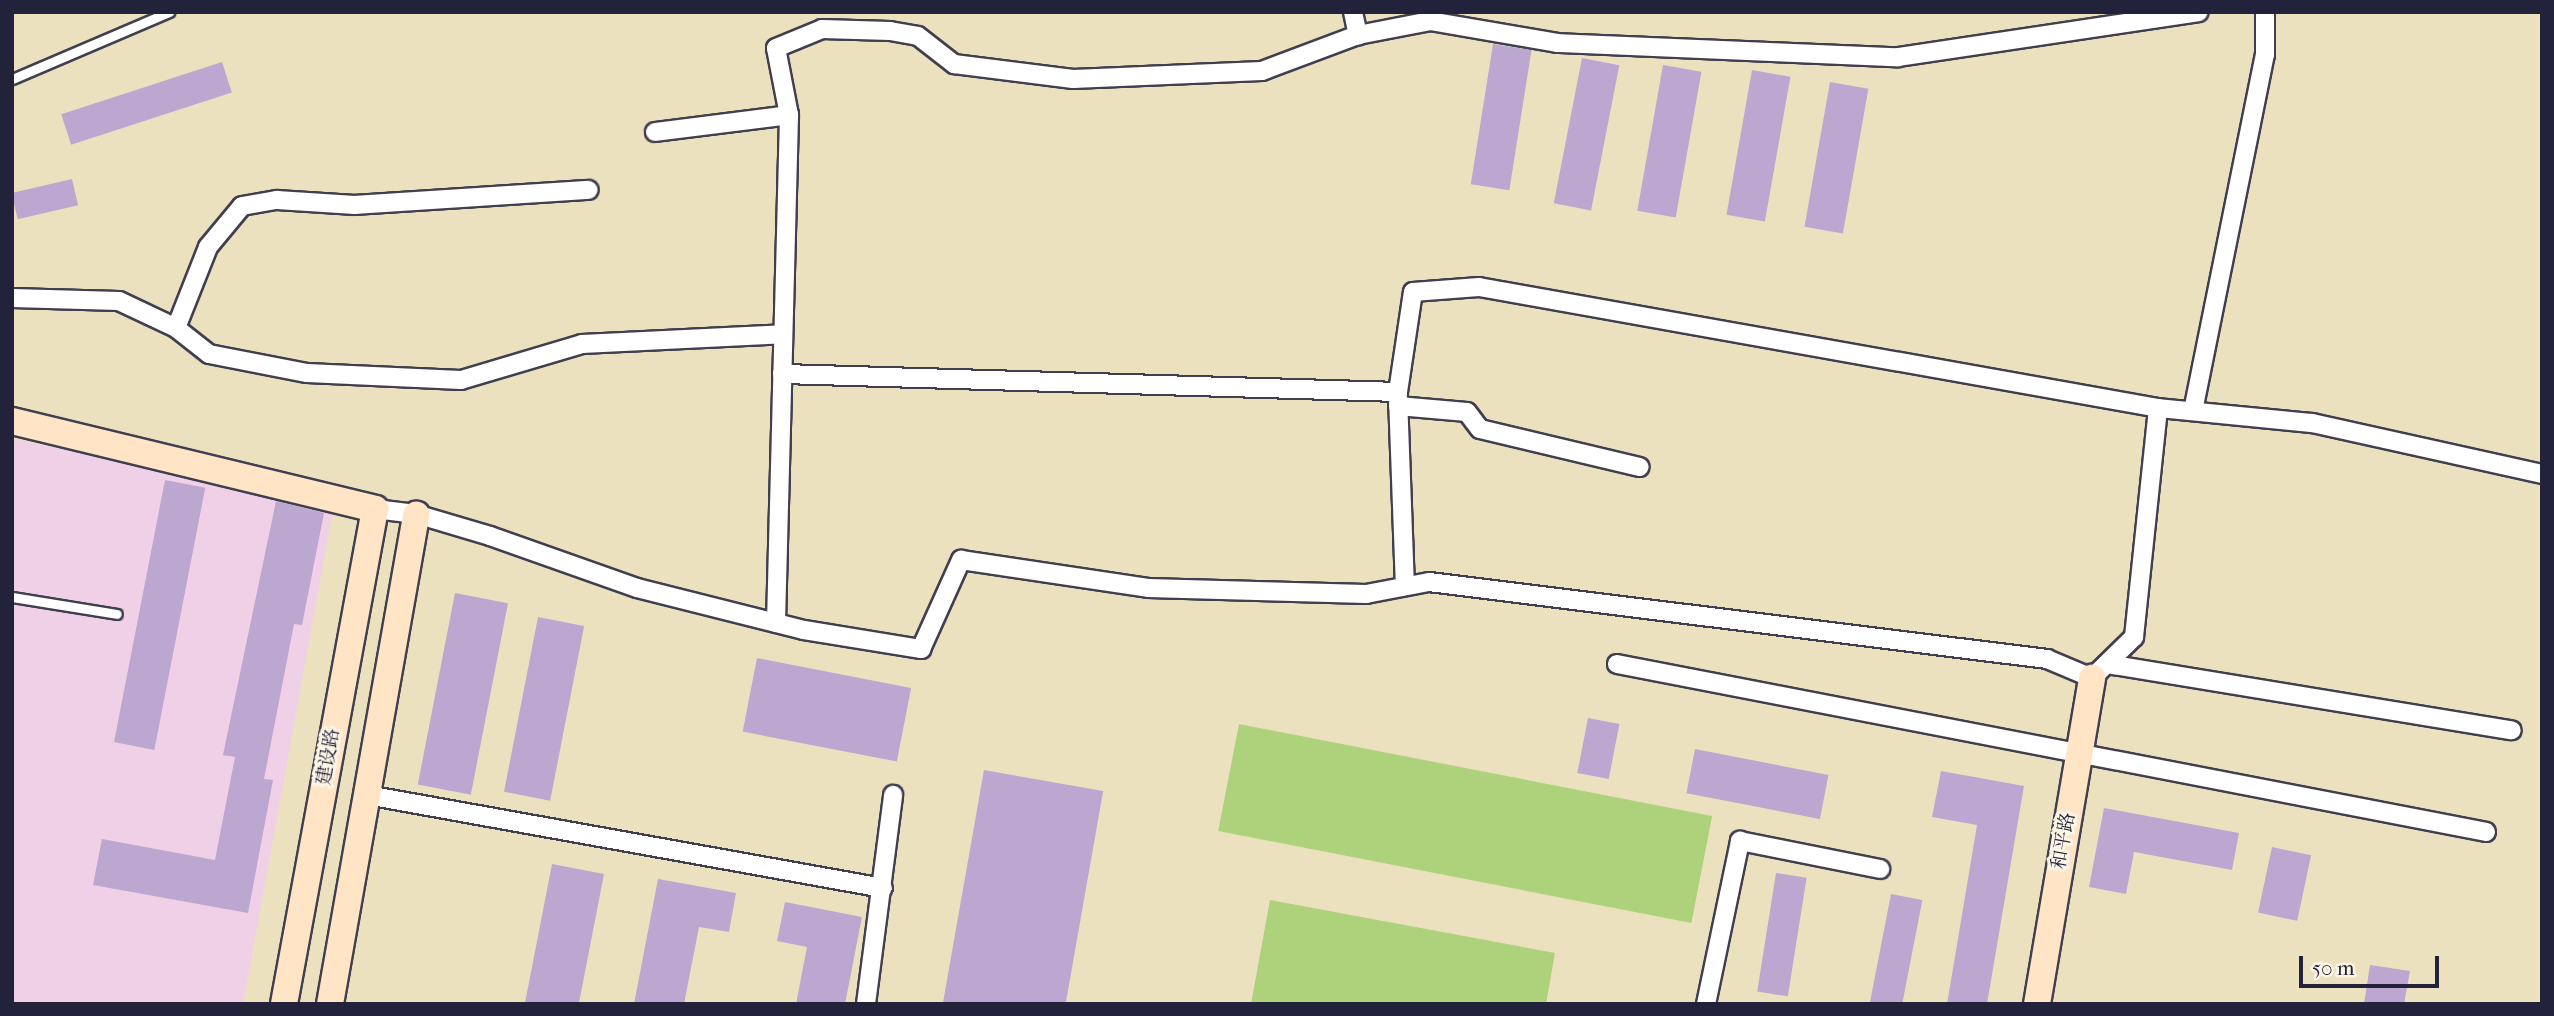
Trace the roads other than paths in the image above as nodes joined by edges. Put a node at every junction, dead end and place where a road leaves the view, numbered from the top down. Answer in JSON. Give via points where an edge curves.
{"nodes":[{"id":1,"x":169,"y":12,"type":"edge"},
{"id":2,"x":1353,"y":12,"type":"edge"},
{"id":3,"x":2199,"y":12,"type":"edge"},
{"id":4,"x":2265,"y":12,"type":"edge"},
{"id":5,"x":1358,"y":35,"type":"junction"},
{"id":6,"x":12,"y":79,"type":"edge"},
{"id":7,"x":789,"y":115,"type":"junction"},
{"id":8,"x":655,"y":132,"type":"dead end"},
{"id":9,"x":589,"y":190,"type":"dead end"},
{"id":10,"x":12,"y":298,"type":"edge"},
{"id":11,"x":176,"y":328,"type":"junction"},
{"id":12,"x":783,"y":334,"type":"junction"},
{"id":13,"x":782,"y":374,"type":"junction"},
{"id":14,"x":1398,"y":399,"type":"junction"},
{"id":15,"x":2158,"y":408,"type":"junction"},
{"id":16,"x":2193,"y":411,"type":"junction"},
{"id":17,"x":12,"y":421,"type":"edge"},
{"id":18,"x":1640,"y":467,"type":"dead end"},
{"id":19,"x":2542,"y":474,"type":"edge"},
{"id":20,"x":375,"y":509,"type":"junction"},
{"id":21,"x":416,"y":514,"type":"junction"},
{"id":22,"x":1405,"y":586,"type":"junction"},
{"id":23,"x":12,"y":597,"type":"edge"},
{"id":24,"x":117,"y":614,"type":"dead end"},
{"id":25,"x":776,"y":623,"type":"junction"},
{"id":26,"x":1617,"y":664,"type":"dead end"},
{"id":27,"x":2099,"y":671,"type":"junction"},
{"id":28,"x":2512,"y":730,"type":"dead end"},
{"id":29,"x":2079,"y":755,"type":"junction"},
{"id":30,"x":367,"y":795,"type":"junction"},
{"id":31,"x":893,"y":795,"type":"dead end"},
{"id":32,"x":2486,"y":832,"type":"dead end"},
{"id":33,"x":1880,"y":869,"type":"dead end"},
{"id":34,"x":883,"y":888,"type":"junction"},
{"id":35,"x":284,"y":1004,"type":"edge"},
{"id":36,"x":330,"y":1004,"type":"edge"},
{"id":37,"x":866,"y":1004,"type":"edge"},
{"id":38,"x":1706,"y":1004,"type":"edge"},
{"id":39,"x":2037,"y":1004,"type":"edge"}],
"edges":[{"from":1,"to":6,"type":"lane"},
{"from":2,"to":5,"type":"street"},
{"from":3,"to":5,"type":"street","via":[[1898,57],[1557,43],[1430,21]]},
{"from":4,"to":16,"type":"street","via":[[2265,55]]},
{"from":5,"to":7,"type":"street","via":[[1262,71],[1073,79],[954,64],[918,36],[821,29],[776,48]]},
{"from":7,"to":8,"type":"street"},
{"from":7,"to":12,"type":"street"},
{"from":9,"to":11,"type":"street","via":[[355,205],[277,200],[242,206],[208,247]]},
{"from":10,"to":11,"type":"street","via":[[119,301]]},
{"from":11,"to":12,"type":"street","via":[[209,354],[307,373],[461,380],[582,344]]},
{"from":12,"to":13,"type":"street"},
{"from":13,"to":14,"type":"street"},
{"from":13,"to":25,"type":"street"},
{"from":14,"to":15,"type":"street","via":[[1413,292],[1479,287]]},
{"from":14,"to":18,"type":"street","via":[[1467,412],[1480,429]]},
{"from":14,"to":22,"type":"street"},
{"from":15,"to":16,"type":"street"},
{"from":15,"to":27,"type":"street","via":[[2134,637]]},
{"from":16,"to":19,"type":"street","via":[[2312,423]]},
{"from":17,"to":20,"type":"street"},
{"from":20,"to":21,"type":"street"},
{"from":20,"to":35,"type":"street","name":"建设路"},
{"from":21,"to":25,"type":"street","via":[[637,588]]},
{"from":21,"to":30,"type":"street"},
{"from":22,"to":25,"type":"street","via":[[1367,594],[1148,588],[961,560],[921,649]]},
{"from":22,"to":27,"type":"street","via":[[1429,582],[2047,659]]},
{"from":23,"to":24,"type":"lane"},
{"from":26,"to":29,"type":"street"},
{"from":27,"to":28,"type":"street"},
{"from":27,"to":29,"type":"street","name":"和平路"},
{"from":29,"to":32,"type":"street"},
{"from":29,"to":39,"type":"street","name":"和平路"},
{"from":30,"to":34,"type":"street"},
{"from":30,"to":36,"type":"street"},
{"from":31,"to":34,"type":"street"},
{"from":33,"to":38,"type":"street","via":[[1740,841]]},
{"from":34,"to":37,"type":"street"}]}
